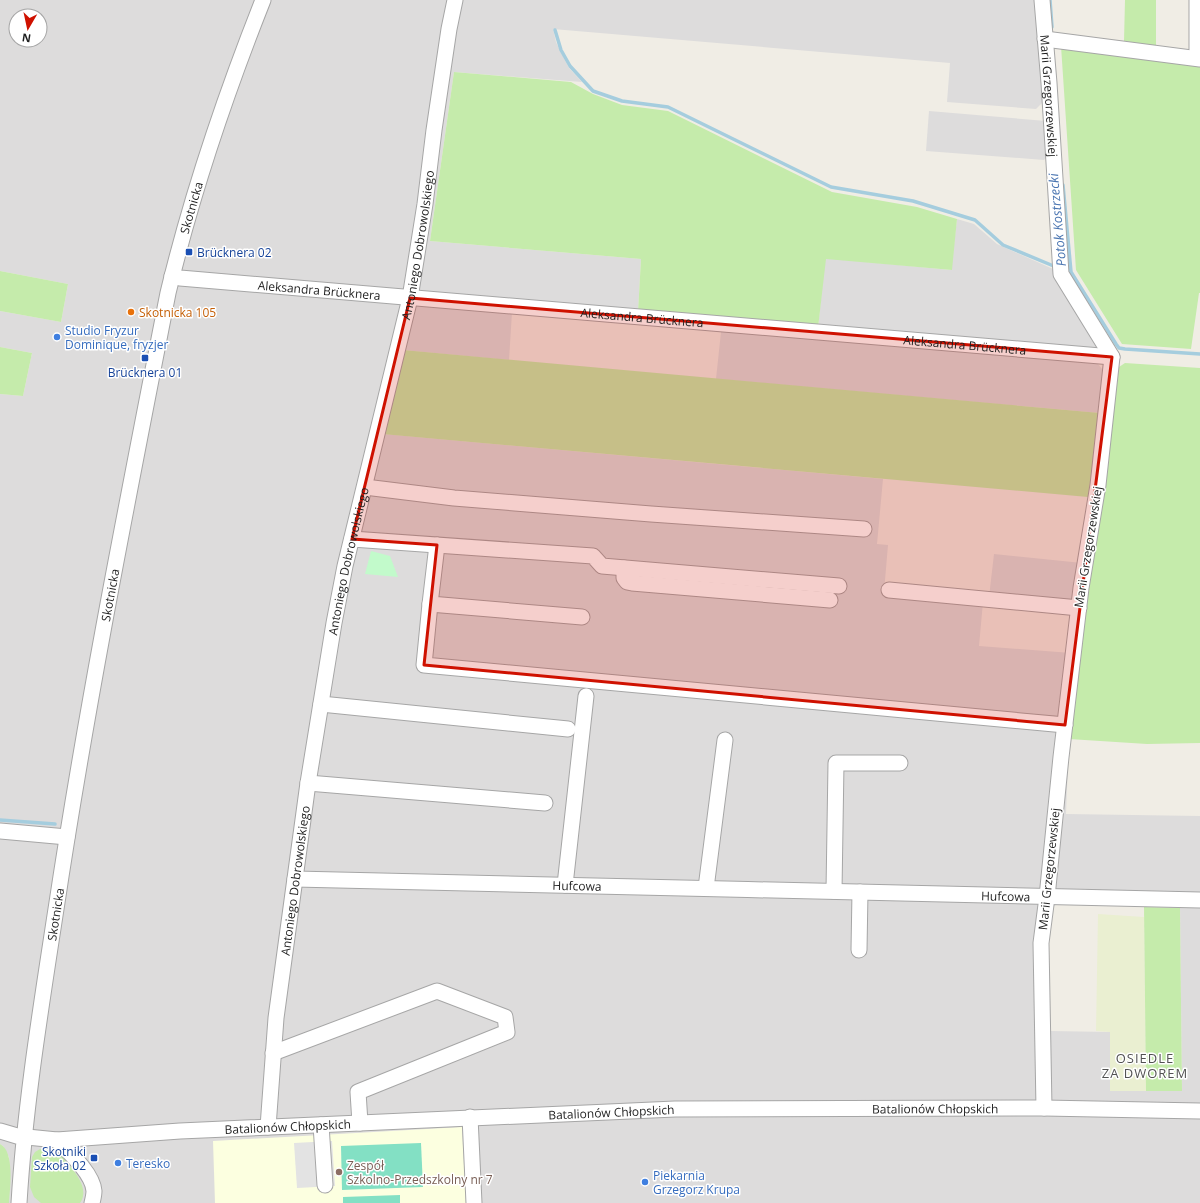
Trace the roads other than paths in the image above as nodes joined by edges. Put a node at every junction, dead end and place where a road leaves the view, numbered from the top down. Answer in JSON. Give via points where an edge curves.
{"nodes":[{"id":1,"x":263,"y":0,"type":"edge"},
{"id":2,"x":455,"y":0,"type":"edge"},
{"id":3,"x":1042,"y":0,"type":"edge"},
{"id":4,"x":1197,"y":0,"type":"edge"},
{"id":5,"x":1045,"y":39,"type":"junction"},
{"id":6,"x":1198,"y":59,"type":"edge"},
{"id":7,"x":172,"y":276,"type":"junction"},
{"id":8,"x":410,"y":298,"type":"junction"},
{"id":9,"x":1112,"y":357,"type":"junction"},
{"id":10,"x":365,"y":487,"type":"junction"},
{"id":11,"x":864,"y":529,"type":"dead end"},
{"id":12,"x":352,"y":539,"type":"junction"},
{"id":13,"x":437,"y":545,"type":"junction"},
{"id":14,"x":624,"y":568,"type":"junction"},
{"id":15,"x":838,"y":586,"type":"dead end"},
{"id":16,"x":889,"y":590,"type":"dead end"},
{"id":17,"x":830,"y":600,"type":"dead end"},
{"id":18,"x":430,"y":604,"type":"junction"},
{"id":19,"x":1079,"y":608,"type":"junction"},
{"id":20,"x":582,"y":617,"type":"dead end"},
{"id":21,"x":586,"y":696,"type":"dead end"},
{"id":22,"x":321,"y":704,"type":"junction"},
{"id":23,"x":1065,"y":725,"type":"junction"},
{"id":24,"x":568,"y":728,"type":"dead end"},
{"id":25,"x":725,"y":740,"type":"dead end"},
{"id":26,"x":900,"y":763,"type":"dead end"},
{"id":27,"x":308,"y":783,"type":"junction"},
{"id":28,"x":545,"y":803,"type":"dead end"},
{"id":29,"x":0,"y":831,"type":"edge"},
{"id":30,"x":66,"y":837,"type":"junction"},
{"id":31,"x":295,"y":879,"type":"junction"},
{"id":32,"x":565,"y":885,"type":"junction"},
{"id":33,"x":706,"y":888,"type":"junction"},
{"id":34,"x":834,"y":891,"type":"junction"},
{"id":35,"x":860,"y":892,"type":"junction"},
{"id":36,"x":1047,"y":897,"type":"junction"},
{"id":37,"x":1200,"y":900,"type":"edge"},
{"id":38,"x":859,"y":950,"type":"dead end"},
{"id":39,"x":274,"y":1053,"type":"junction"},
{"id":40,"x":1044,"y":1108,"type":"junction"},
{"id":41,"x":1200,"y":1111,"type":"edge"},
{"id":42,"x":470,"y":1117,"type":"junction"},
{"id":43,"x":360,"y":1123,"type":"junction"},
{"id":44,"x":321,"y":1125,"type":"junction"},
{"id":45,"x":268,"y":1127,"type":"junction"},
{"id":46,"x":0,"y":1131,"type":"edge"},
{"id":47,"x":24,"y":1136,"type":"junction"},
{"id":48,"x":57,"y":1140,"type":"junction"},
{"id":49,"x":325,"y":1185,"type":"dead end"},
{"id":50,"x":19,"y":1203,"type":"edge"},
{"id":51,"x":92,"y":1203,"type":"edge"},
{"id":52,"x":474,"y":1203,"type":"edge"}],
"edges":[{"from":1,"to":7,"type":"street","name":"Skotnicka","via":[[213,134]]},
{"from":2,"to":8,"type":"street","name":"Antoniego Dobrowolskiego"},
{"from":3,"to":5,"type":"street","name":"Marii Grzegorzewskiej"},
{"from":4,"to":6,"type":"street"},
{"from":5,"to":6,"type":"street"},
{"from":5,"to":9,"type":"street","name":"Marii Grzegorzewskiej","via":[[1061,274]]},
{"from":7,"to":8,"type":"street","name":"Aleksandra Brücknera"},
{"from":7,"to":30,"type":"street","name":"Skotnicka"},
{"from":8,"to":9,"type":"street","name":"Aleksandra Brücknera"},
{"from":8,"to":10,"type":"street","name":"Antoniego Dobrowolskiego"},
{"from":9,"to":19,"type":"street","name":"Marii Grzegorzewskiej","via":[[1098,485]]},
{"from":10,"to":11,"type":"street","via":[[651,514]]},
{"from":10,"to":12,"type":"street","name":"Antoniego Dobrowolskiego"},
{"from":12,"to":13,"type":"street"},
{"from":12,"to":22,"type":"street","name":"Antoniego Dobrowolskiego"},
{"from":13,"to":14,"type":"street","via":[[593,556],[602,566]]},
{"from":13,"to":18,"type":"street"},
{"from":14,"to":15,"type":"street"},
{"from":14,"to":17,"type":"street","via":[[624,578],[632,583]]},
{"from":16,"to":19,"type":"street"},
{"from":18,"to":20,"type":"street"},
{"from":18,"to":23,"type":"street","via":[[424,665]]},
{"from":19,"to":23,"type":"street","name":"Marii Grzegorzewskiej"},
{"from":21,"to":32,"type":"street"},
{"from":22,"to":24,"type":"street"},
{"from":22,"to":27,"type":"street","name":"Antoniego Dobrowolskiego"},
{"from":23,"to":36,"type":"street","name":"Marii Grzegorzewskiej"},
{"from":25,"to":33,"type":"street"},
{"from":26,"to":34,"type":"street","via":[[836,763]]},
{"from":27,"to":28,"type":"street"},
{"from":27,"to":31,"type":"street","name":"Antoniego Dobrowolskiego"},
{"from":29,"to":30,"type":"street"},
{"from":30,"to":47,"type":"street","name":"Skotnicka"},
{"from":31,"to":32,"type":"street","name":"Hufcowa"},
{"from":31,"to":39,"type":"street","name":"Antoniego Dobrowolskiego","via":[[276,1018]]},
{"from":32,"to":33,"type":"street","name":"Hufcowa"},
{"from":33,"to":34,"type":"street","name":"Hufcowa"},
{"from":34,"to":35,"type":"street","name":"Hufcowa"},
{"from":35,"to":36,"type":"street","name":"Hufcowa"},
{"from":35,"to":38,"type":"street"},
{"from":36,"to":37,"type":"street","name":"Hufcowa"},
{"from":36,"to":40,"type":"street","name":"Marii Grzegorzewskiej","via":[[1041,943]]},
{"from":39,"to":43,"type":"street","via":[[437,991],[505,1017],[507,1032],[358,1092]]},
{"from":39,"to":45,"type":"street","name":"Antoniego Dobrowolskiego"},
{"from":40,"to":41,"type":"street","name":"Batalionów Chłopskich"},
{"from":40,"to":42,"type":"street","name":"Batalionów Chłopskich","via":[[675,1109]]},
{"from":42,"to":43,"type":"street","name":"Batalionów Chłopskich"},
{"from":42,"to":52,"type":"street"},
{"from":43,"to":44,"type":"street","name":"Batalionów Chłopskich"},
{"from":44,"to":45,"type":"street","name":"Batalionów Chłopskich"},
{"from":44,"to":49,"type":"street"},
{"from":45,"to":48,"type":"street","name":"Batalionów Chłopskich"},
{"from":46,"to":47,"type":"street","name":"Batalionów Chłopskich"},
{"from":47,"to":48,"type":"street","name":"Batalionów Chłopskich"},
{"from":47,"to":50,"type":"street","name":"Skotnicka"},
{"from":48,"to":51,"type":"street","via":[[88,1175],[94,1195]]}]}
